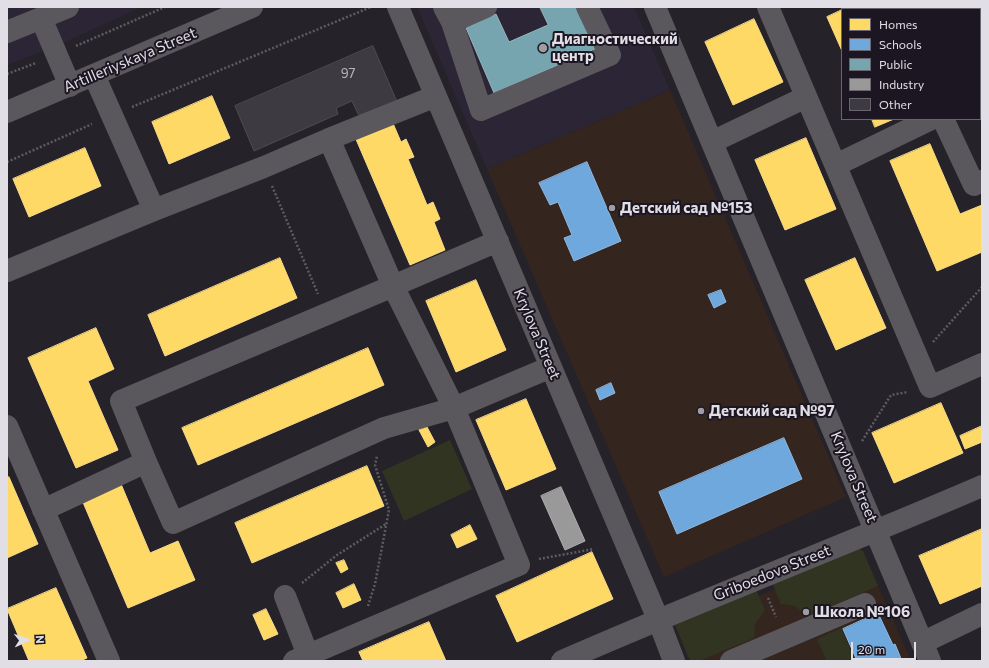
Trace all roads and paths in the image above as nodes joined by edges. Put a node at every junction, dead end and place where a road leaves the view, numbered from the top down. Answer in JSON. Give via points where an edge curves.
{"nodes":[{"id":1,"x":68,"y":7,"type":"edge"},
{"id":2,"x":165,"y":7,"type":"edge"},
{"id":3,"x":252,"y":7,"type":"edge"},
{"id":4,"x":371,"y":7,"type":"edge"},
{"id":5,"x":398,"y":7,"type":"edge"},
{"id":6,"x":486,"y":7,"type":"edge"},
{"id":7,"x":587,"y":7,"type":"edge"},
{"id":8,"x":655,"y":7,"type":"edge"},
{"id":9,"x":768,"y":7,"type":"edge"},
{"id":10,"x":448,"y":14,"type":"edge"},
{"id":11,"x":41,"y":18,"type":"junction"},
{"id":12,"x":7,"y":32,"type":"edge"},
{"id":13,"x":57,"y":54,"type":"junction"},
{"id":14,"x":7,"y":74,"type":"edge"},
{"id":15,"x":94,"y":75,"type":"junction"},
{"id":16,"x":70,"y":86,"type":"junction"},
{"id":17,"x":436,"y":96,"type":"junction"},
{"id":18,"x":806,"y":97,"type":"junction"},
{"id":19,"x":7,"y":112,"type":"edge"},
{"id":20,"x":112,"y":115,"type":"junction"},
{"id":21,"x":929,"y":120,"type":"edge"},
{"id":22,"x":943,"y":120,"type":"edge"},
{"id":23,"x":329,"y":138,"type":"junction"},
{"id":24,"x":712,"y":142,"type":"junction"},
{"id":25,"x":7,"y":162,"type":"edge"},
{"id":26,"x":836,"y":165,"type":"junction"},
{"id":27,"x":264,"y":167,"type":"junction"},
{"id":28,"x":982,"y":181,"type":"edge"},
{"id":29,"x":154,"y":210,"type":"junction"},
{"id":30,"x":498,"y":241,"type":"junction"},
{"id":31,"x":7,"y":271,"type":"edge"},
{"id":32,"x":393,"y":286,"type":"junction"},
{"id":33,"x":982,"y":287,"type":"edge"},
{"id":34,"x":326,"y":314,"type":"junction"},
{"id":35,"x":916,"y":353,"type":"junction"},
{"id":36,"x":982,"y":364,"type":"edge"},
{"id":37,"x":551,"y":368,"type":"junction"},
{"id":38,"x":930,"y":387,"type":"junction"},
{"id":39,"x":454,"y":408,"type":"junction"},
{"id":40,"x":7,"y":426,"type":"edge"},
{"id":41,"x":384,"y":428,"type":"junction"},
{"id":42,"x":861,"y":442,"type":"dead end"},
{"id":43,"x":12,"y":453,"type":"edge"},
{"id":44,"x":146,"y":462,"type":"junction"},
{"id":45,"x":982,"y":486,"type":"edge"},
{"id":46,"x":43,"y":510,"type":"junction"},
{"id":47,"x":386,"y":523,"type":"junction"},
{"id":48,"x":877,"y":532,"type":"junction"},
{"id":49,"x":594,"y":549,"type":"dead end"},
{"id":50,"x":519,"y":564,"type":"junction"},
{"id":51,"x":285,"y":596,"type":"joint"},
{"id":52,"x":865,"y":604,"type":"dead end"},
{"id":53,"x":982,"y":614,"type":"edge"},
{"id":54,"x":658,"y":619,"type":"junction"},
{"id":55,"x":359,"y":633,"type":"junction"},
{"id":56,"x":926,"y":652,"type":"edge"},
{"id":57,"x":332,"y":654,"type":"edge"},
{"id":58,"x":301,"y":658,"type":"edge"},
{"id":59,"x":109,"y":661,"type":"edge"},
{"id":60,"x":562,"y":661,"type":"edge"},
{"id":61,"x":674,"y":661,"type":"edge"},
{"id":62,"x":731,"y":661,"type":"edge"}],
"edges":[{"from":1,"to":11,"type":"street"},
{"from":2,"to":13,"type":"path"},
{"from":3,"to":15,"type":"street","name":"Artilleriyskaya Street"},
{"from":4,"to":20,"type":"path"},
{"from":5,"to":17,"type":"street","name":"Krylova Street"},
{"from":6,"to":10,"type":"street"},
{"from":7,"to":10,"type":"street","via":[[610,55],[481,110]]},
{"from":8,"to":24,"type":"street","name":"Krylova Street"},
{"from":9,"to":18,"type":"street"},
{"from":11,"to":12,"type":"street"},
{"from":11,"to":13,"type":"street"},
{"from":13,"to":14,"type":"path"},
{"from":13,"to":16,"type":"street"},
{"from":15,"to":16,"type":"street","name":"Artilleriyskaya Street"},
{"from":15,"to":20,"type":"street"},
{"from":16,"to":19,"type":"street","name":"Artilleriyskaya Street"},
{"from":17,"to":23,"type":"street"},
{"from":17,"to":30,"type":"street","name":"Krylova Street"},
{"from":18,"to":24,"type":"street"},
{"from":18,"to":26,"type":"street"},
{"from":20,"to":25,"type":"path"},
{"from":20,"to":29,"type":"street"},
{"from":21,"to":26,"type":"street"},
{"from":22,"to":28,"type":"street","via":[[974,185]]},
{"from":23,"to":27,"type":"street"},
{"from":23,"to":32,"type":"street"},
{"from":24,"to":48,"type":"street","name":"Krylova Street"},
{"from":26,"to":35,"type":"street"},
{"from":27,"to":29,"type":"street"},
{"from":27,"to":34,"type":"path"},
{"from":29,"to":31,"type":"street"},
{"from":30,"to":32,"type":"street"},
{"from":30,"to":37,"type":"street","name":"Krylova Street"},
{"from":32,"to":34,"type":"street"},
{"from":32,"to":39,"type":"street"},
{"from":33,"to":35,"type":"path","via":[[936,341]]},
{"from":34,"to":44,"type":"street","via":[[121,401]]},
{"from":35,"to":38,"type":"street"},
{"from":36,"to":38,"type":"street"},
{"from":37,"to":39,"type":"street"},
{"from":37,"to":54,"type":"street","name":"Krylova Street"},
{"from":38,"to":42,"type":"path","via":[[892,395]]},
{"from":39,"to":41,"type":"street"},
{"from":39,"to":50,"type":"street"},
{"from":40,"to":43,"type":"street"},
{"from":41,"to":44,"type":"street","via":[[173,523]]},
{"from":41,"to":47,"type":"path","via":[[375,465],[389,510]]},
{"from":43,"to":46,"type":"street"},
{"from":44,"to":46,"type":"street"},
{"from":45,"to":48,"type":"street","name":"Griboedova Street"},
{"from":46,"to":59,"type":"street"},
{"from":47,"to":51,"type":"path","via":[[338,555]]},
{"from":47,"to":55,"type":"path","via":[[375,584]]},
{"from":48,"to":54,"type":"street","name":"Griboedova Street"},
{"from":48,"to":56,"type":"street","name":"Krylova Street"},
{"from":49,"to":50,"type":"path"},
{"from":50,"to":55,"type":"street"},
{"from":51,"to":58,"type":"street"},
{"from":52,"to":62,"type":"street"},
{"from":53,"to":56,"type":"street"},
{"from":54,"to":60,"type":"street","name":"Griboedova Street"},
{"from":54,"to":61,"type":"street","name":"Krylova Street"},
{"from":55,"to":57,"type":"street"},
{"from":57,"to":58,"type":"street"}]}
